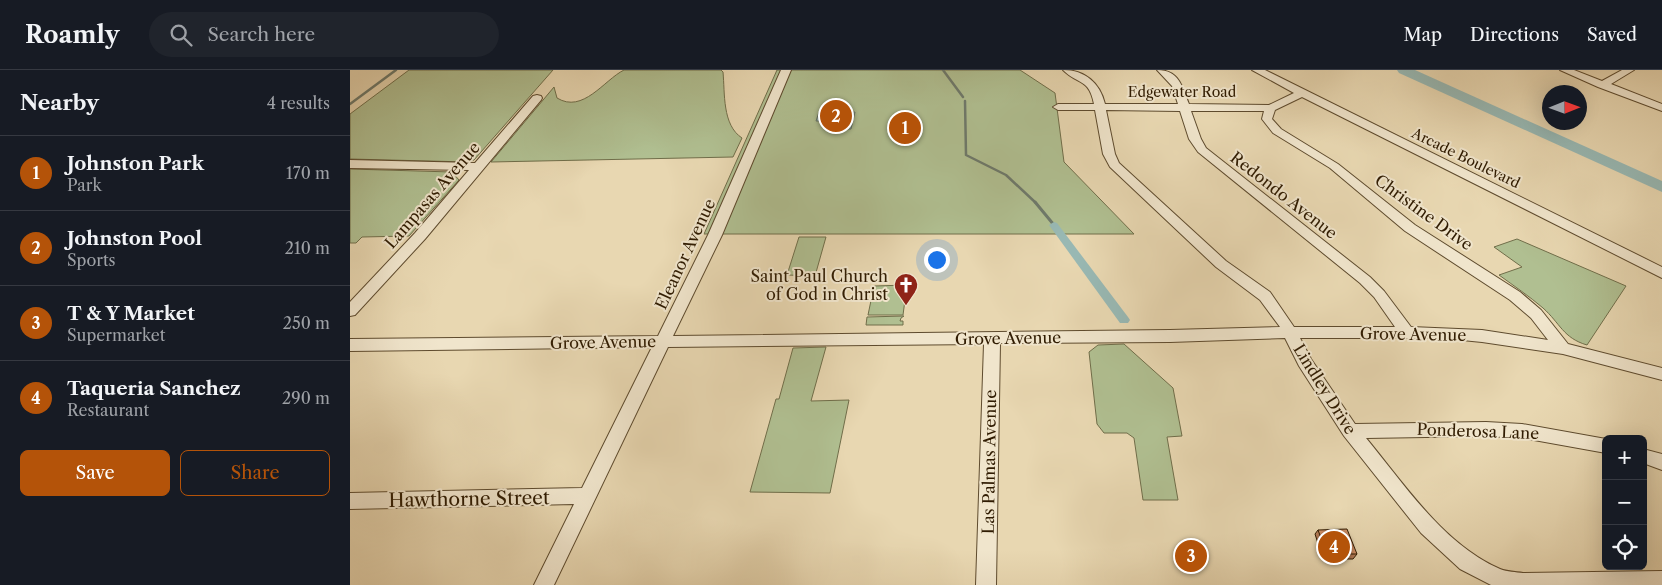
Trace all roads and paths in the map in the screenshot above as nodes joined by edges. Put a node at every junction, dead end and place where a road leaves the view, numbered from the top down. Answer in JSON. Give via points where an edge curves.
{"nodes":[{"id":1,"x":786,"y":70,"type":"edge"},
{"id":2,"x":1068,"y":70,"type":"edge"},
{"id":3,"x":1162,"y":70,"type":"edge"},
{"id":4,"x":1257,"y":70,"type":"edge"},
{"id":5,"x":1565,"y":70,"type":"edge"},
{"id":6,"x":1629,"y":70,"type":"edge"},
{"id":7,"x":1602,"y":85,"type":"junction"},
{"id":8,"x":1302,"y":92,"type":"junction"},
{"id":9,"x":537,"y":98,"type":"dead end"},
{"id":10,"x":1058,"y":107,"type":"dead end"},
{"id":11,"x":1100,"y":107,"type":"junction"},
{"id":12,"x":1184,"y":107,"type":"junction"},
{"id":13,"x":1271,"y":108,"type":"junction"},
{"id":14,"x":1662,"y":108,"type":"edge"},
{"id":15,"x":350,"y":164,"type":"edge"},
{"id":16,"x":477,"y":167,"type":"junction"},
{"id":17,"x":1662,"y":273,"type":"edge"},
{"id":18,"x":350,"y":311,"type":"edge"},
{"id":19,"x":1289,"y":332,"type":"junction"},
{"id":20,"x":1406,"y":332,"type":"junction"},
{"id":21,"x":992,"y":338,"type":"junction"},
{"id":22,"x":663,"y":342,"type":"junction"},
{"id":23,"x":350,"y":345,"type":"edge"},
{"id":24,"x":1562,"y":348,"type":"junction"},
{"id":25,"x":1662,"y":374,"type":"edge"},
{"id":26,"x":1350,"y":431,"type":"junction"},
{"id":27,"x":1602,"y":445,"type":"edge"},
{"id":28,"x":1647,"y":457,"type":"edge"},
{"id":29,"x":1662,"y":462,"type":"edge"},
{"id":30,"x":588,"y":496,"type":"junction"},
{"id":31,"x":350,"y":501,"type":"edge"},
{"id":32,"x":1662,"y":581,"type":"edge"},
{"id":33,"x":544,"y":585,"type":"edge"},
{"id":34,"x":986,"y":585,"type":"edge"}],
"edges":[{"from":1,"to":22,"type":"street","name":"Eleanor Avenue"},
{"from":2,"to":11,"type":"street","name":"Lindley Drive","via":[[1094,87]]},
{"from":3,"to":12,"type":"street","name":"Redondo Avenue","via":[[1176,83]]},
{"from":4,"to":8,"type":"street","name":"Arcade Boulevard"},
{"from":5,"to":7,"type":"street"},
{"from":6,"to":7,"type":"street"},
{"from":7,"to":14,"type":"street"},
{"from":8,"to":13,"type":"street","name":"Edgewater Road"},
{"from":8,"to":17,"type":"street","name":"Arcade Boulevard"},
{"from":9,"to":16,"type":"street","name":"Lampasas Avenue"},
{"from":10,"to":11,"type":"street","name":"Edgewater Road"},
{"from":11,"to":12,"type":"street","name":"Edgewater Road"},
{"from":11,"to":19,"type":"street","name":"Lindley Drive","via":[[1114,164],[1221,264],[1265,296]]},
{"from":12,"to":13,"type":"street","name":"Edgewater Road"},
{"from":12,"to":20,"type":"street","name":"Redondo Avenue","via":[[1202,150],[1365,280]]},
{"from":13,"to":24,"type":"street","name":"Christine Drive","via":[[1268,118],[1277,131],[1334,166],[1410,228],[1515,296],[1542,321]]},
{"from":15,"to":16,"type":"street"},
{"from":16,"to":18,"type":"street","name":"Lampasas Avenue","via":[[420,236]]},
{"from":19,"to":20,"type":"street","name":"Grove Avenue"},
{"from":19,"to":21,"type":"street","name":"Grove Avenue"},
{"from":19,"to":26,"type":"street","name":"Lindley Drive"},
{"from":20,"to":24,"type":"street","name":"Grove Avenue","via":[[1482,336]]},
{"from":21,"to":22,"type":"street","name":"Grove Avenue"},
{"from":21,"to":34,"type":"street","name":"Las Palmas Avenue"},
{"from":22,"to":23,"type":"street","name":"Grove Avenue"},
{"from":22,"to":30,"type":"street","name":"Eleanor Avenue"},
{"from":24,"to":25,"type":"street","name":"Grove Avenue"},
{"from":26,"to":27,"type":"street","name":"Ponderosa Lane","via":[[1522,431]]},
{"from":26,"to":32,"type":"street","name":"Lindley Drive","via":[[1428,528],[1467,562],[1489,574],[1523,583]]},
{"from":28,"to":29,"type":"street"},
{"from":30,"to":31,"type":"street","name":"Hawthorne Street"},
{"from":30,"to":33,"type":"street","name":"Eleanor Avenue"}]}
